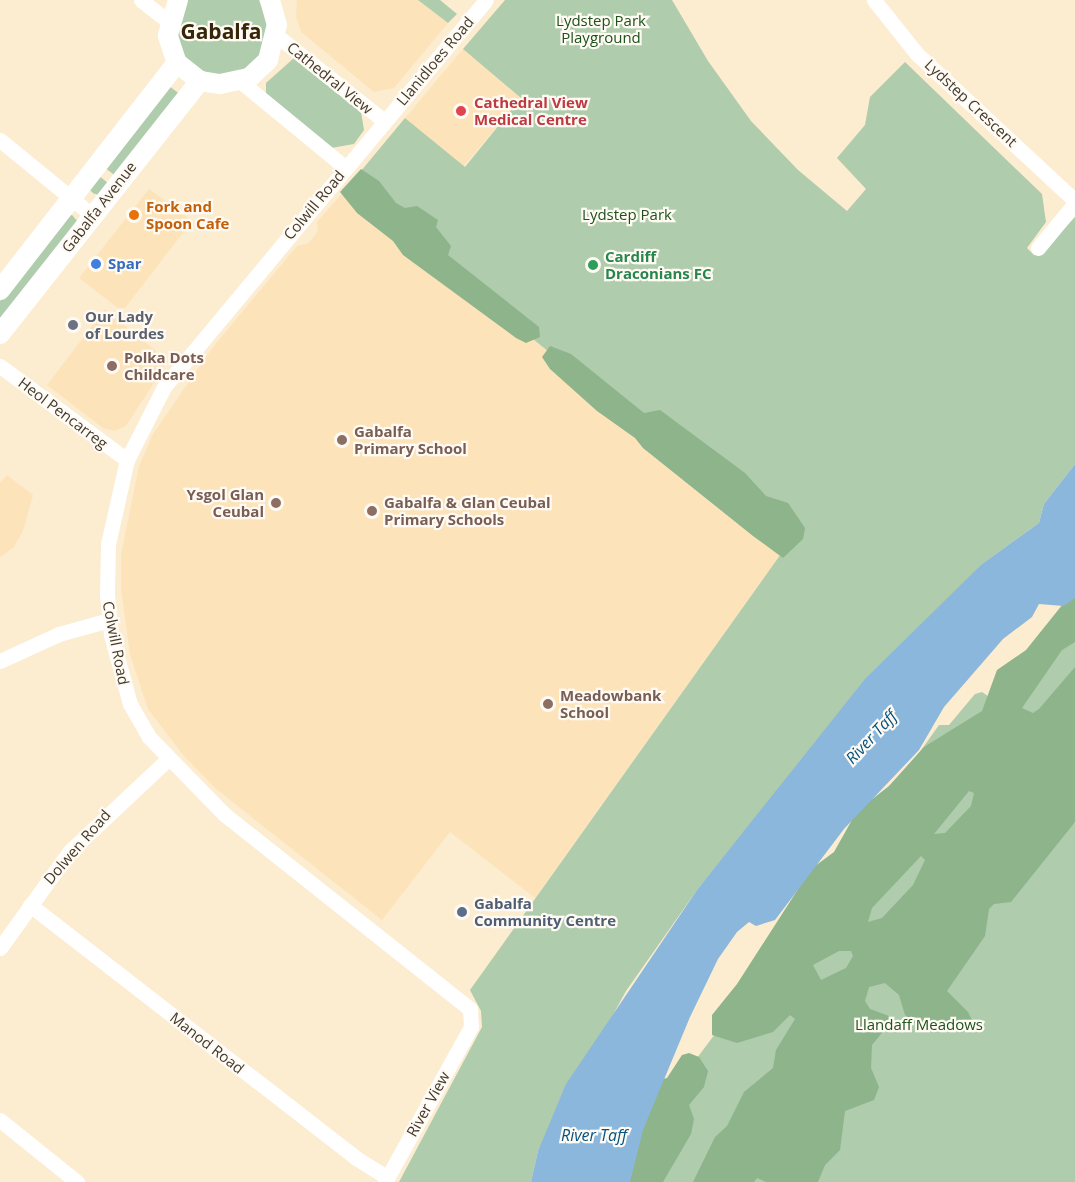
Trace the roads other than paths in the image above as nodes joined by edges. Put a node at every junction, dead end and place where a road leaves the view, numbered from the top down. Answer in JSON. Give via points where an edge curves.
{"nodes":[{"id":1,"x":141,"y":0,"type":"edge"},
{"id":2,"x":178,"y":0,"type":"edge"},
{"id":3,"x":486,"y":0,"type":"edge"},
{"id":4,"x":874,"y":0,"type":"edge"},
{"id":5,"x":272,"y":1,"type":"edge"},
{"id":6,"x":169,"y":22,"type":"junction"},
{"id":7,"x":276,"y":35,"type":"junction"},
{"id":8,"x":177,"y":63,"type":"junction"},
{"id":9,"x":200,"y":81,"type":"junction"},
{"id":10,"x":240,"y":81,"type":"junction"},
{"id":11,"x":384,"y":121,"type":"junction"},
{"id":12,"x":0,"y":140,"type":"edge"},
{"id":13,"x":346,"y":168,"type":"junction"},
{"id":14,"x":72,"y":199,"type":"junction"},
{"id":15,"x":1075,"y":202,"type":"edge"},
{"id":16,"x":92,"y":215,"type":"junction"},
{"id":17,"x":1038,"y":248,"type":"dead end"},
{"id":18,"x":0,"y":290,"type":"edge"},
{"id":19,"x":0,"y":334,"type":"edge"},
{"id":20,"x":0,"y":366,"type":"edge"},
{"id":21,"x":127,"y":460,"type":"junction"},
{"id":22,"x":109,"y":620,"type":"junction"},
{"id":23,"x":0,"y":661,"type":"edge"},
{"id":24,"x":168,"y":759,"type":"junction"},
{"id":25,"x":30,"y":905,"type":"junction"},
{"id":26,"x":0,"y":948,"type":"edge"},
{"id":27,"x":471,"y":1027,"type":"joint"},
{"id":28,"x":0,"y":1120,"type":"edge"},
{"id":29,"x":386,"y":1179,"type":"edge"},
{"id":30,"x":76,"y":1182,"type":"edge"}],
"edges":[{"from":1,"to":6,"type":"street"},
{"from":2,"to":6,"type":"street"},
{"from":3,"to":11,"type":"street","name":"Llanidloes Road"},
{"from":4,"to":15,"type":"street","name":"Lydstep Crescent","via":[[917,54]]},
{"from":5,"to":7,"type":"street"},
{"from":6,"to":8,"type":"street","via":[[168,36]]},
{"from":7,"to":10,"type":"street","via":[[268,60]]},
{"from":7,"to":11,"type":"street","name":"Cathedral View"},
{"from":8,"to":9,"type":"street"},
{"from":8,"to":14,"type":"street","name":"Gabalfa Avenue"},
{"from":9,"to":10,"type":"street"},
{"from":9,"to":16,"type":"street","name":"Gabalfa Avenue"},
{"from":10,"to":13,"type":"street"},
{"from":11,"to":13,"type":"street","name":"Colwill Road"},
{"from":12,"to":14,"type":"street"},
{"from":13,"to":21,"type":"street","name":"Colwill Road","via":[[182,363],[154,403]]},
{"from":14,"to":16,"type":"street"},
{"from":14,"to":18,"type":"street","name":"Gabalfa Avenue"},
{"from":15,"to":17,"type":"street"},
{"from":16,"to":19,"type":"street","name":"Gabalfa Avenue"},
{"from":20,"to":21,"type":"street","name":"Heol Pencarreg"},
{"from":21,"to":22,"type":"street","name":"Colwill Road","via":[[108,544]]},
{"from":22,"to":23,"type":"street","via":[[59,634]]},
{"from":22,"to":24,"type":"street","name":"Colwill Road","via":[[130,704]]},
{"from":24,"to":25,"type":"street","name":"Dolwen Road","via":[[100,818]]},
{"from":24,"to":27,"type":"street","name":"Colwill Road","via":[[225,815],[460,998],[470,1009]]},
{"from":25,"to":26,"type":"street","name":"Dolwen Road"},
{"from":25,"to":29,"type":"street","name":"Manod Road"},
{"from":27,"to":29,"type":"street","name":"River View"},
{"from":28,"to":30,"type":"street"}]}
